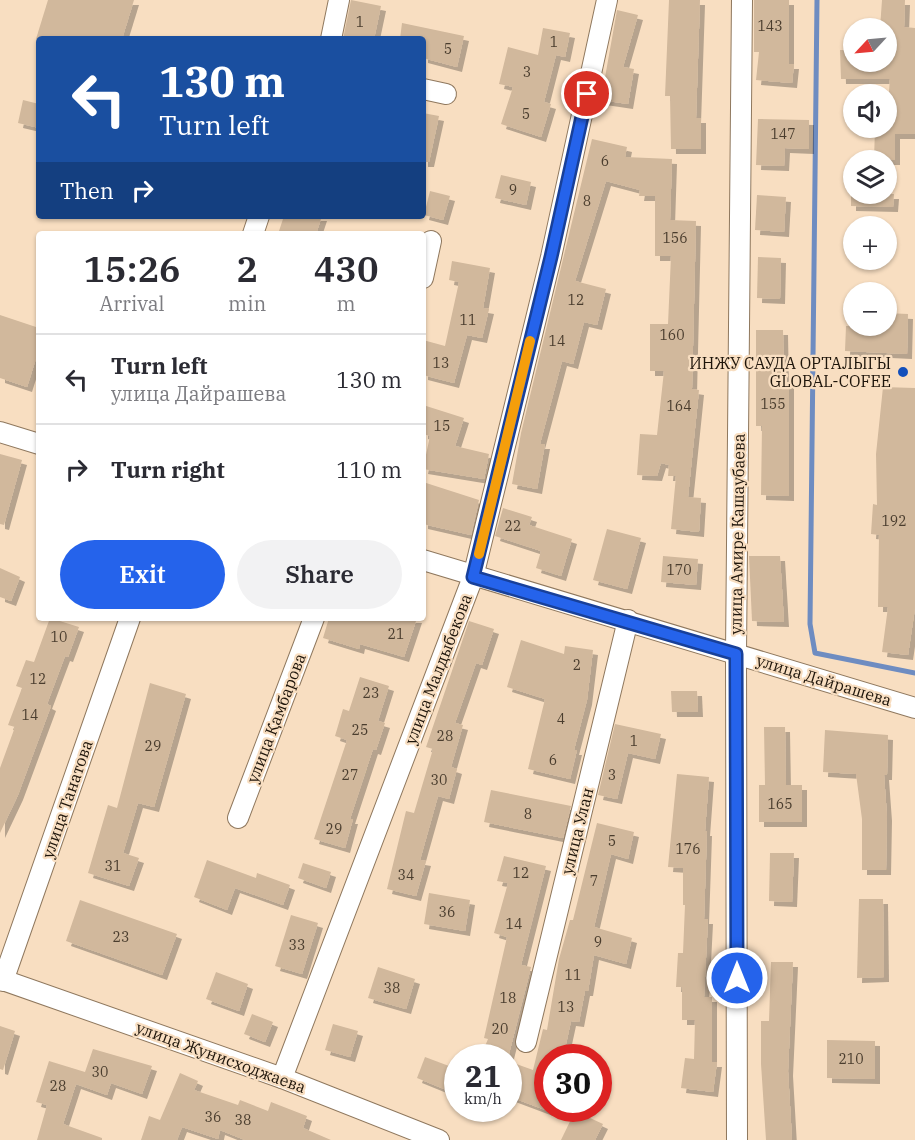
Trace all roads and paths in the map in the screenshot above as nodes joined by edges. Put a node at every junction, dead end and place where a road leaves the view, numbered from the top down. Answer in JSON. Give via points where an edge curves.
{"nodes":[{"id":1,"x":339,"y":0,"type":"edge"},
{"id":2,"x":607,"y":0,"type":"edge"},
{"id":3,"x":742,"y":0,"type":"edge"},
{"id":4,"x":332,"y":36,"type":"edge"},
{"id":5,"x":426,"y":90,"type":"edge"},
{"id":6,"x":446,"y":94,"type":"dead end"},
{"id":7,"x":431,"y":241,"type":"dead end"},
{"id":8,"x":426,"y":264,"type":"edge"},
{"id":9,"x":0,"y":432,"type":"edge"},
{"id":10,"x":36,"y":443,"type":"edge"},
{"id":11,"x":426,"y":561,"type":"edge"},
{"id":12,"x":473,"y":577,"type":"junction"},
{"id":13,"x":628,"y":620,"type":"junction"},
{"id":14,"x":129,"y":621,"type":"edge"},
{"id":15,"x":313,"y":621,"type":"edge"},
{"id":16,"x":736,"y":654,"type":"junction"},
{"id":17,"x":915,"y":708,"type":"edge"},
{"id":18,"x":238,"y":818,"type":"dead end"},
{"id":19,"x":2,"y":980,"type":"edge"},
{"id":20,"x":526,"y":1042,"type":"dead end"},
{"id":21,"x":282,"y":1078,"type":"junction"},
{"id":22,"x":440,"y":1140,"type":"edge"},
{"id":23,"x":737,"y":1140,"type":"edge"}],
"edges":[{"from":1,"to":4,"type":"street"},
{"from":2,"to":12,"type":"street","name":"улица Малдыбекова","via":[[551,257]]},
{"from":3,"to":16,"type":"street","name":"улица Амире Кашаубаева"},
{"from":5,"to":6,"type":"street"},
{"from":7,"to":8,"type":"street"},
{"from":9,"to":10,"type":"street"},
{"from":11,"to":12,"type":"street","name":"улица Дайрашева"},
{"from":12,"to":13,"type":"street","name":"улица Дайрашева"},
{"from":12,"to":21,"type":"street","name":"улица Малдыбекова"},
{"from":13,"to":16,"type":"street","name":"улица Дайрашева"},
{"from":13,"to":20,"type":"street","name":"улица Улан"},
{"from":14,"to":19,"type":"street","name":"улица Танатова"},
{"from":15,"to":18,"type":"street","name":"улица Қамбарова"},
{"from":16,"to":17,"type":"street","name":"улица Дайрашева"},
{"from":16,"to":23,"type":"street","name":"улица Амире Кашаубаева"},
{"from":19,"to":21,"type":"street","name":"улица Жунисходжаева"},
{"from":21,"to":22,"type":"street","name":"улица Жунисходжаева"}]}
